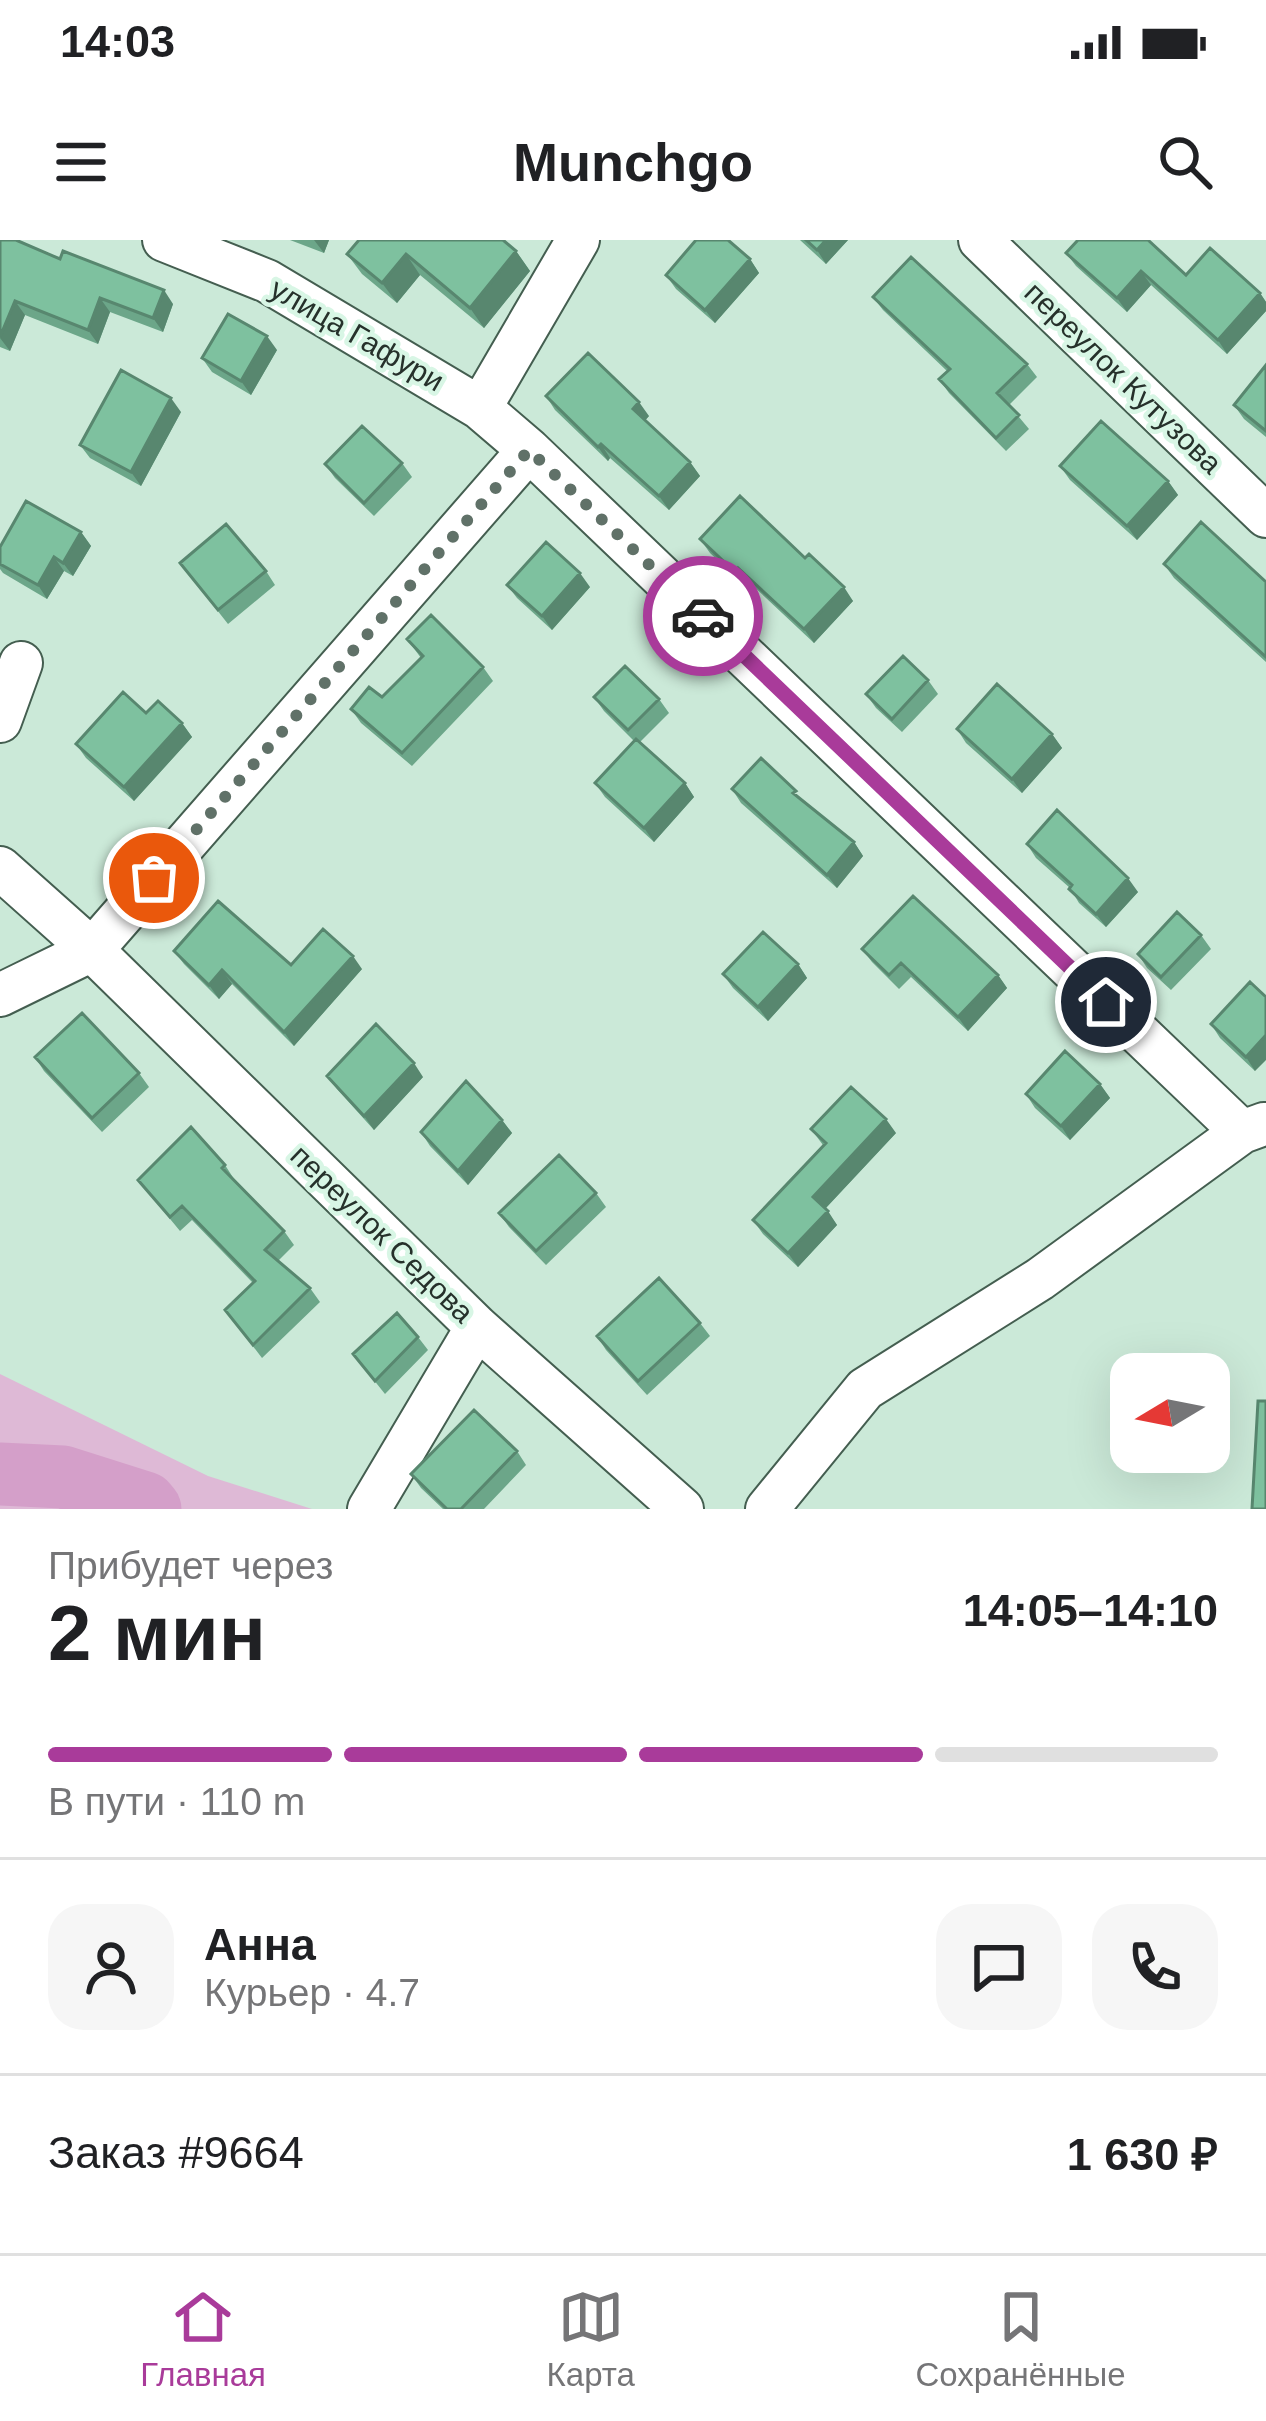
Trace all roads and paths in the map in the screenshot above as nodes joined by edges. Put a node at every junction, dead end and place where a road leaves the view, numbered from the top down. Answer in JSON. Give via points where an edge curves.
{"nodes":[{"id":1,"x":164,"y":240,"type":"edge"},
{"id":2,"x":578,"y":240,"type":"edge"},
{"id":3,"x":980,"y":240,"type":"edge"},
{"id":4,"x":480,"y":407,"type":"junction"},
{"id":5,"x":529,"y":450,"type":"junction"},
{"id":6,"x":1266,"y":516,"type":"edge"},
{"id":7,"x":21,"y":663,"type":"dead end"},
{"id":8,"x":0,"y":721,"type":"edge"},
{"id":9,"x":0,"y":868,"type":"edge"},
{"id":10,"x":92,"y":950,"type":"junction"},
{"id":11,"x":0,"y":995,"type":"edge"},
{"id":12,"x":1254,"y":1128,"type":"edge"},
{"id":13,"x":477,"y":1327,"type":"junction"},
{"id":14,"x":369,"y":1509,"type":"edge"},
{"id":15,"x":682,"y":1509,"type":"edge"},
{"id":16,"x":767,"y":1509,"type":"edge"}],
"edges":[{"from":1,"to":4,"type":"street","name":"улица Гафури","via":[[267,281]]},
{"from":2,"to":4,"type":"street"},
{"from":3,"to":6,"type":"street","name":"переулок Кутузова"},
{"from":4,"to":5,"type":"street","name":"улица Гафури"},
{"from":5,"to":10,"type":"street"},
{"from":5,"to":12,"type":"street","name":"улица Гафури"},
{"from":7,"to":8,"type":"street"},
{"from":9,"to":10,"type":"street","name":"переулок Седова"},
{"from":10,"to":11,"type":"street"},
{"from":10,"to":13,"type":"street","name":"переулок Седова"},
{"from":12,"to":16,"type":"street","via":[[865,1390]]},
{"from":13,"to":14,"type":"street"},
{"from":13,"to":15,"type":"street","name":"переулок Седова"}]}
